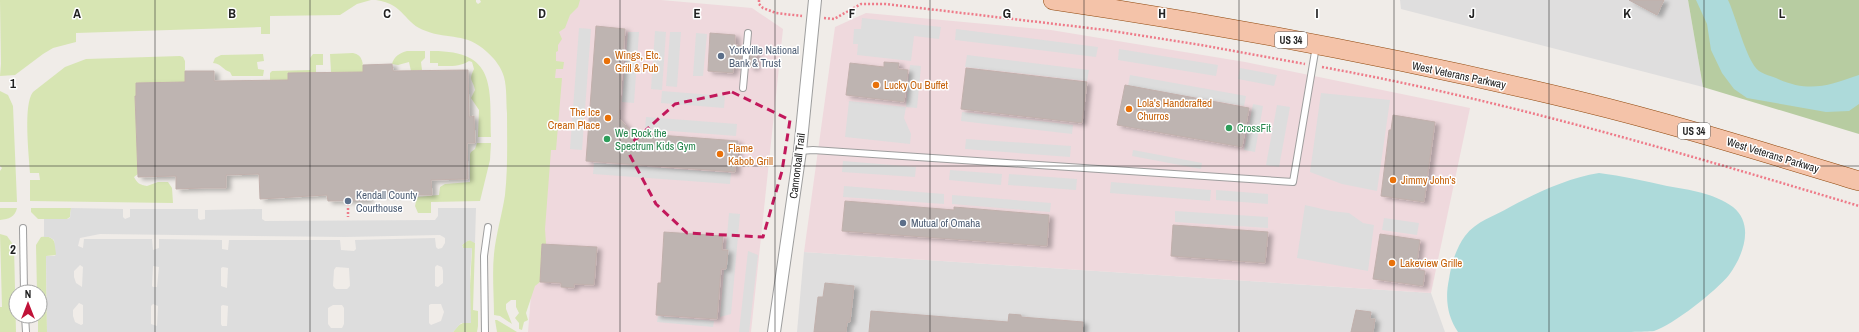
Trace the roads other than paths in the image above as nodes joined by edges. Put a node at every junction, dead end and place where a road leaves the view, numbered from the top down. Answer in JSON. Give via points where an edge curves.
{"nodes":[{"id":1,"x":815,"y":0,"type":"edge"},
{"id":2,"x":1052,"y":0,"type":"edge"},
{"id":3,"x":748,"y":34,"type":"dead end"},
{"id":4,"x":1316,"y":44,"type":"junction"},
{"id":5,"x":743,"y":88,"type":"dead end"},
{"id":6,"x":800,"y":151,"type":"junction"},
{"id":7,"x":1859,"y":182,"type":"edge"},
{"id":8,"x":488,"y":227,"type":"dead end"},
{"id":9,"x":22,"y":228,"type":"dead end"},
{"id":10,"x":24,"y":284,"type":"edge"},
{"id":11,"x":485,"y":332,"type":"edge"},
{"id":12,"x":774,"y":332,"type":"edge"}],
"edges":[{"from":1,"to":6,"type":"street","name":"Cannonball Trail"},
{"from":2,"to":4,"type":"main road","name":"West Veterans Parkway","number":"US 34","via":[[1162,16]]},
{"from":3,"to":5,"type":"lane"},
{"from":4,"to":6,"type":"lane","via":[[1293,182]]},
{"from":4,"to":7,"type":"main road","name":"West Veterans Parkway","number":"US 34","via":[[1579,101],[1703,134]]},
{"from":6,"to":12,"type":"street","name":"Cannonball Trail"},
{"from":8,"to":11,"type":"lane","via":[[484,256]]},
{"from":9,"to":10,"type":"lane"}]}
